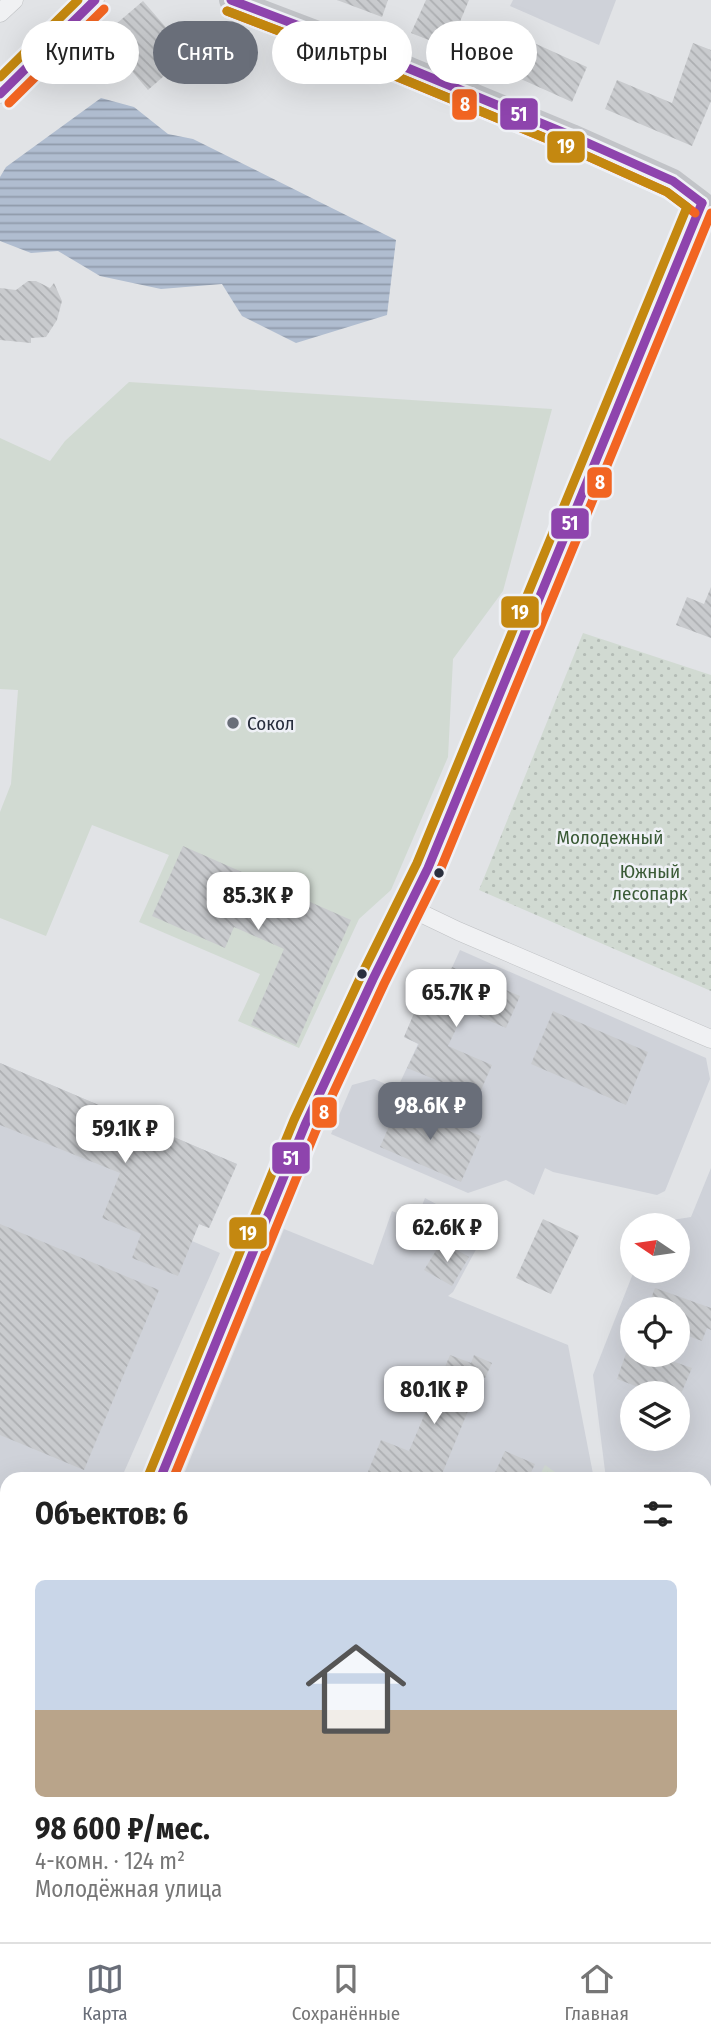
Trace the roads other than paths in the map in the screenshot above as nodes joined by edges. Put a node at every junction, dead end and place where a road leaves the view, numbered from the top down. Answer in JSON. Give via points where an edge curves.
{"nodes":[{"id":1,"x":14,"y":0,"type":"edge"},
{"id":2,"x":95,"y":0,"type":"edge"},
{"id":3,"x":231,"y":0,"type":"edge"},
{"id":4,"x":0,"y":13,"type":"edge"},
{"id":5,"x":0,"y":94,"type":"edge"},
{"id":6,"x":410,"y":908,"type":"junction"},
{"id":7,"x":711,"y":1039,"type":"edge"},
{"id":8,"x":163,"y":1472,"type":"edge"}],
"edges":[{"from":1,"to":4,"type":"street"},
{"from":2,"to":5,"type":"street"},
{"from":3,"to":6,"type":"main road","via":[[572,136],[673,181],[702,202]]},
{"from":6,"to":7,"type":"street"},
{"from":6,"to":8,"type":"main road","via":[[305,1125]]}]}
